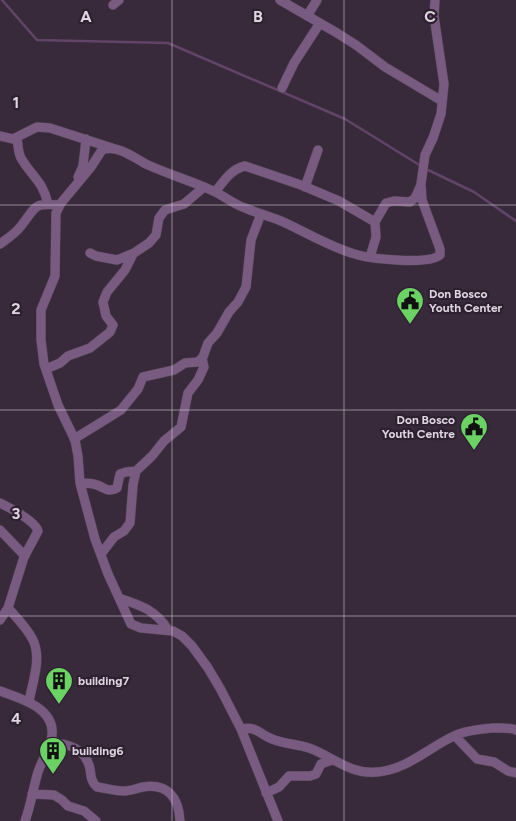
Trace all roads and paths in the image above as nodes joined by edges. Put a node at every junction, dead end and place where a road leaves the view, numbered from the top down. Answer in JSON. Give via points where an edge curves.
{"nodes":[{"id":1,"x":280,"y":0,"type":"edge"},
{"id":2,"x":316,"y":0,"type":"edge"},
{"id":3,"x":435,"y":0,"type":"edge"},
{"id":4,"x":307,"y":16,"type":"junction"},
{"id":5,"x":320,"y":23,"type":"junction"},
{"id":6,"x":282,"y":88,"type":"dead end"},
{"id":7,"x":442,"y":101,"type":"junction"},
{"id":8,"x":0,"y":136,"type":"edge"},
{"id":9,"x":17,"y":138,"type":"junction"},
{"id":10,"x":86,"y":139,"type":"junction"},
{"id":11,"x":116,"y":149,"type":"junction"},
{"id":12,"x":318,"y":150,"type":"dead end"},
{"id":13,"x":79,"y":180,"type":"junction"},
{"id":14,"x":421,"y":184,"type":"junction"},
{"id":15,"x":204,"y":187,"type":"junction"},
{"id":16,"x":305,"y":187,"type":"junction"},
{"id":17,"x":215,"y":192,"type":"junction"},
{"id":18,"x":48,"y":204,"type":"junction"},
{"id":19,"x":60,"y":205,"type":"junction"},
{"id":20,"x":261,"y":214,"type":"junction"},
{"id":21,"x":375,"y":222,"type":"junction"},
{"id":22,"x":0,"y":244,"type":"edge"},
{"id":23,"x":90,"y":253,"type":"dead end"},
{"id":24,"x":133,"y":254,"type":"junction"},
{"id":25,"x":370,"y":257,"type":"junction"},
{"id":26,"x":202,"y":358,"type":"junction"},
{"id":27,"x":46,"y":369,"type":"junction"},
{"id":28,"x":74,"y":439,"type":"junction"},
{"id":29,"x":136,"y":471,"type":"junction"},
{"id":30,"x":80,"y":483,"type":"junction"},
{"id":31,"x":0,"y":503,"type":"edge"},
{"id":32,"x":0,"y":530,"type":"edge"},
{"id":33,"x":101,"y":554,"type":"junction"},
{"id":34,"x":25,"y":556,"type":"junction"},
{"id":35,"x":119,"y":598,"type":"junction"},
{"id":36,"x":8,"y":608,"type":"junction"},
{"id":37,"x":0,"y":620,"type":"edge"},
{"id":38,"x":168,"y":630,"type":"junction"},
{"id":39,"x":0,"y":691,"type":"edge"},
{"id":40,"x":29,"y":702,"type":"junction"},
{"id":41,"x":241,"y":729,"type":"junction"},
{"id":42,"x":516,"y":730,"type":"edge"},
{"id":43,"x":454,"y":736,"type":"junction"},
{"id":44,"x":50,"y":743,"type":"junction"},
{"id":45,"x":332,"y":760,"type":"junction"},
{"id":46,"x":516,"y":773,"type":"edge"},
{"id":47,"x":266,"y":793,"type":"junction"},
{"id":48,"x":32,"y":794,"type":"junction"},
{"id":49,"x":25,"y":821,"type":"edge"},
{"id":50,"x":96,"y":821,"type":"edge"},
{"id":51,"x":180,"y":821,"type":"edge"},
{"id":52,"x":278,"y":821,"type":"edge"}],
"edges":[{"from":1,"to":4,"type":"street"},
{"from":2,"to":4,"type":"street"},
{"from":3,"to":7,"type":"street","via":[[434,16],[444,84]]},
{"from":4,"to":5,"type":"street"},
{"from":5,"to":6,"type":"street"},
{"from":5,"to":7,"type":"street"},
{"from":7,"to":14,"type":"street","via":[[439,123],[425,154]]},
{"from":8,"to":9,"type":"street"},
{"from":9,"to":10,"type":"street","via":[[37,126]]},
{"from":9,"to":18,"type":"street","via":[[20,157],[42,185]]},
{"from":10,"to":11,"type":"street"},
{"from":10,"to":13,"type":"street"},
{"from":11,"to":13,"type":"street","via":[[102,150]]},
{"from":11,"to":15,"type":"street"},
{"from":12,"to":16,"type":"street"},
{"from":13,"to":19,"type":"street"},
{"from":14,"to":21,"type":"street","via":[[412,201],[386,203]]},
{"from":14,"to":25,"type":"street","via":[[422,200],[440,255],[433,260],[422,261]]},
{"from":15,"to":17,"type":"street"},
{"from":15,"to":24,"type":"street","via":[[184,204],[165,210],[159,218],[156,235]]},
{"from":16,"to":17,"type":"street","via":[[245,166],[232,171]]},
{"from":16,"to":21,"type":"street","via":[[339,201]]},
{"from":17,"to":20,"type":"street"},
{"from":18,"to":19,"type":"street"},
{"from":18,"to":22,"type":"street","via":[[31,210],[20,227]]},
{"from":19,"to":27,"type":"street","via":[[55,216],[55,276],[41,310],[41,340]]},
{"from":20,"to":25,"type":"street","via":[[351,253]]},
{"from":20,"to":26,"type":"street","via":[[251,240],[246,287],[208,343]]},
{"from":21,"to":25,"type":"street","via":[[376,237]]},
{"from":23,"to":24,"type":"street","via":[[116,260]]},
{"from":24,"to":27,"type":"street","via":[[103,302],[106,316],[113,325],[110,332],[90,348]]},
{"from":26,"to":28,"type":"street","via":[[174,370],[143,376],[138,389],[121,410]]},
{"from":26,"to":29,"type":"street","via":[[204,367],[188,393],[181,427]]},
{"from":27,"to":28,"type":"street"},
{"from":28,"to":30,"type":"street"},
{"from":29,"to":30,"type":"street","via":[[120,474],[114,490]]},
{"from":29,"to":33,"type":"street","via":[[130,523]]},
{"from":30,"to":33,"type":"street"},
{"from":31,"to":34,"type":"street","via":[[12,508],[38,529]]},
{"from":32,"to":34,"type":"street"},
{"from":33,"to":35,"type":"street"},
{"from":34,"to":36,"type":"street"},
{"from":35,"to":38,"type":"street","via":[[154,612]]},
{"from":35,"to":38,"type":"street","via":[[131,624],[140,628]]},
{"from":36,"to":37,"type":"street"},
{"from":36,"to":40,"type":"street","via":[[27,630],[37,651]]},
{"from":38,"to":41,"type":"street","via":[[182,636],[192,646],[221,690]]},
{"from":39,"to":40,"type":"street"},
{"from":40,"to":44,"type":"street","via":[[50,721]]},
{"from":41,"to":45,"type":"street","via":[[255,729],[268,738],[308,748]]},
{"from":41,"to":47,"type":"street"},
{"from":42,"to":43,"type":"street","via":[[487,728]]},
{"from":43,"to":45,"type":"street","via":[[401,766],[376,772],[345,767]]},
{"from":43,"to":46,"type":"street","via":[[477,759],[494,762]]},
{"from":44,"to":48,"type":"street"},
{"from":44,"to":51,"type":"street","via":[[70,746],[83,754],[97,787],[123,791],[142,787],[162,788],[176,800]]},
{"from":45,"to":47,"type":"street","via":[[321,764],[316,774],[289,776],[279,787]]},
{"from":47,"to":52,"type":"street"},
{"from":48,"to":49,"type":"street"},
{"from":48,"to":50,"type":"street","via":[[54,795]]}]}
